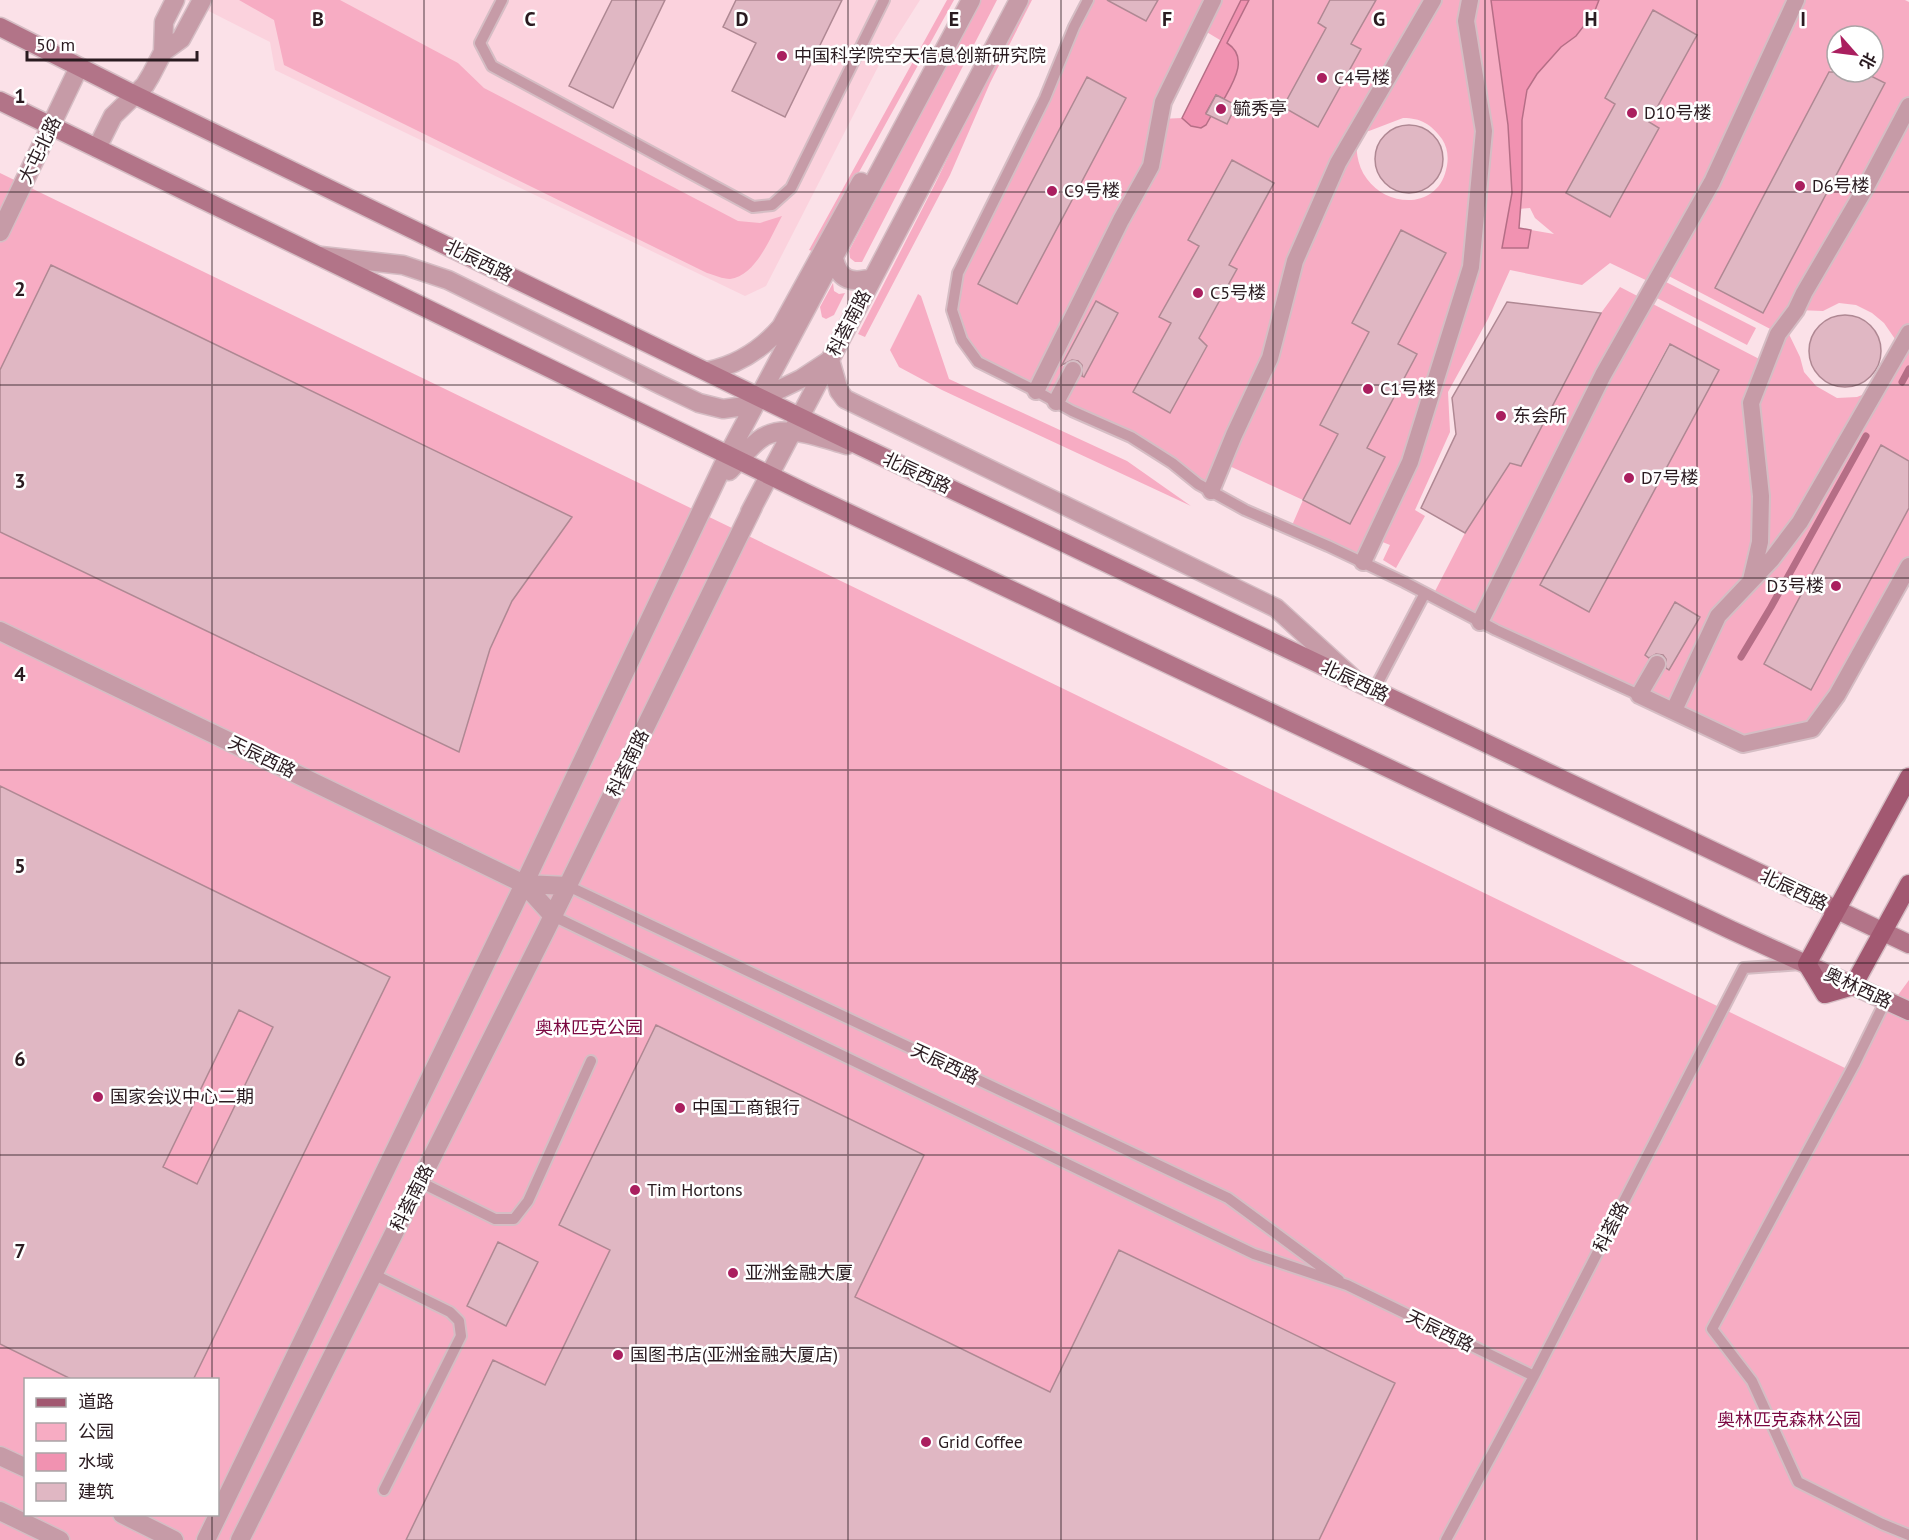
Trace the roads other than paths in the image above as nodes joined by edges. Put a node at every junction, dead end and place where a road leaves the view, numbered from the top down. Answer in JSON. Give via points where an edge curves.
{"nodes":[{"id":1,"x":175,"y":0,"type":"edge"},
{"id":2,"x":202,"y":0,"type":"edge"},
{"id":3,"x":502,"y":0,"type":"edge"},
{"id":4,"x":884,"y":0,"type":"edge"},
{"id":5,"x":971,"y":0,"type":"edge"},
{"id":6,"x":1019,"y":0,"type":"edge"},
{"id":7,"x":1088,"y":0,"type":"edge"},
{"id":8,"x":1213,"y":0,"type":"edge"},
{"id":9,"x":1433,"y":0,"type":"edge"},
{"id":10,"x":1470,"y":0,"type":"edge"},
{"id":11,"x":1796,"y":0,"type":"edge"},
{"id":12,"x":0,"y":27,"type":"edge"},
{"id":13,"x":163,"y":52,"type":"junction"},
{"id":14,"x":79,"y":67,"type":"junction"},
{"id":15,"x":936,"y":68,"type":"junction"},
{"id":16,"x":134,"y":94,"type":"junction"},
{"id":17,"x":0,"y":100,"type":"edge"},
{"id":18,"x":1909,"y":106,"type":"edge"},
{"id":19,"x":52,"y":126,"type":"junction"},
{"id":20,"x":97,"y":148,"type":"junction"},
{"id":21,"x":0,"y":232,"type":"edge"},
{"id":22,"x":317,"y":255,"type":"junction"},
{"id":23,"x":834,"y":258,"type":"junction"},
{"id":24,"x":873,"y":278,"type":"junction"},
{"id":25,"x":1909,"y":333,"type":"edge"},
{"id":26,"x":830,"y":360,"type":"junction"},
{"id":27,"x":1073,"y":370,"type":"dead end"},
{"id":28,"x":708,"y":371,"type":"junction"},
{"id":29,"x":1036,"y":391,"type":"junction"},
{"id":30,"x":760,"y":397,"type":"junction"},
{"id":31,"x":1056,"y":402,"type":"junction"},
{"id":32,"x":800,"y":416,"type":"junction"},
{"id":33,"x":874,"y":453,"type":"junction"},
{"id":34,"x":728,"y":455,"type":"junction"},
{"id":35,"x":769,"y":475,"type":"junction"},
{"id":36,"x":1211,"y":491,"type":"junction"},
{"id":37,"x":710,"y":492,"type":"junction"},
{"id":38,"x":1363,"y":562,"type":"junction"},
{"id":39,"x":1909,"y":566,"type":"edge"},
{"id":40,"x":1751,"y":580,"type":"junction"},
{"id":41,"x":1425,"y":593,"type":"junction"},
{"id":42,"x":1480,"y":622,"type":"junction"},
{"id":43,"x":0,"y":631,"type":"edge"},
{"id":44,"x":1657,"y":664,"type":"dead end"},
{"id":45,"x":1366,"y":686,"type":"junction"},
{"id":46,"x":1639,"y":695,"type":"junction"},
{"id":47,"x":1674,"y":710,"type":"junction"},
{"id":48,"x":1909,"y":777,"type":"edge"},
{"id":49,"x":524,"y":884,"type":"junction"},
{"id":50,"x":1909,"y":884,"type":"edge"},
{"id":51,"x":568,"y":886,"type":"junction"},
{"id":52,"x":1837,"y":910,"type":"junction"},
{"id":53,"x":553,"y":916,"type":"junction"},
{"id":54,"x":1883,"y":933,"type":"junction"},
{"id":55,"x":1909,"y":944,"type":"edge"},
{"id":56,"x":1807,"y":964,"type":"junction"},
{"id":57,"x":1853,"y":986,"type":"junction"},
{"id":58,"x":1881,"y":1010,"type":"dead end"},
{"id":59,"x":1909,"y":1011,"type":"edge"},
{"id":60,"x":591,"y":1061,"type":"dead end"},
{"id":61,"x":420,"y":1182,"type":"junction"},
{"id":62,"x":373,"y":1274,"type":"junction"},
{"id":63,"x":1347,"y":1285,"type":"junction"},
{"id":64,"x":1534,"y":1376,"type":"junction"},
{"id":65,"x":0,"y":1456,"type":"edge"},
{"id":66,"x":24,"y":1467,"type":"edge"},
{"id":67,"x":384,"y":1490,"type":"dead end"},
{"id":68,"x":0,"y":1511,"type":"edge"},
{"id":69,"x":219,"y":1513,"type":"edge"},
{"id":70,"x":124,"y":1516,"type":"edge"},
{"id":71,"x":218,"y":1516,"type":"edge"},
{"id":72,"x":1909,"y":1535,"type":"edge"},
{"id":73,"x":60,"y":1540,"type":"edge"},
{"id":74,"x":174,"y":1540,"type":"edge"},
{"id":75,"x":206,"y":1540,"type":"edge"},
{"id":76,"x":240,"y":1540,"type":"edge"},
{"id":77,"x":1446,"y":1540,"type":"edge"}],
"edges":[{"from":1,"to":13,"type":"street","via":[[164,22]]},
{"from":2,"to":13,"type":"street","via":[[181,39]]},
{"from":3,"to":4,"type":"lane","via":[[480,43],[492,66],[753,207],[772,205],[791,188]]},
{"from":5,"to":15,"type":"street","name":"科荟南路"},
{"from":6,"to":24,"type":"street","name":"科荟南路"},
{"from":7,"to":29,"type":"lane","via":[[1045,98],[958,273],[952,310],[962,340],[978,362]]},
{"from":8,"to":29,"type":"street","via":[[1163,102],[1150,166]]},
{"from":9,"to":36,"type":"street","via":[[1338,163],[1295,261],[1270,358]]},
{"from":10,"to":38,"type":"street","via":[[1466,21],[1484,131],[1471,267],[1410,462]]},
{"from":11,"to":42,"type":"street","via":[[1712,182],[1603,375]]},
{"from":12,"to":14,"type":"main road","name":"北辰西路"},
{"from":13,"to":16,"type":"street","via":[[145,85]]},
{"from":14,"to":16,"type":"main road","name":"北辰西路"},
{"from":14,"to":19,"type":"street","name":"大屯北路"},
{"from":15,"to":23,"type":"street","name":"科荟南路"},
{"from":15,"to":28,"type":"street","via":[[897,116],[781,327],[748,356],[728,367]]},
{"from":16,"to":20,"type":"street","via":[[113,116]]},
{"from":16,"to":28,"type":"main road","name":"北辰西路"},
{"from":17,"to":19,"type":"main road"},
{"from":18,"to":40,"type":"street","via":[[1796,310],[1778,333],[1751,403],[1761,496],[1760,542]]},
{"from":19,"to":20,"type":"main road"},
{"from":19,"to":21,"type":"street","name":"大屯北路"},
{"from":20,"to":22,"type":"main road"},
{"from":22,"to":26,"type":"street","via":[[402,265],[448,280],[699,403],[723,409],[745,406]]},
{"from":22,"to":34,"type":"main road"},
{"from":23,"to":24,"type":"street","via":[[838,272],[848,279]]},
{"from":23,"to":30,"type":"street","name":"科荟南路"},
{"from":24,"to":26,"type":"street","name":"科荟南路"},
{"from":25,"to":40,"type":"street","via":[[1800,522]]},
{"from":26,"to":32,"type":"street","name":"科荟南路"},
{"from":26,"to":45,"type":"street","via":[[845,399],[1276,608]]},
{"from":27,"to":31,"type":"street"},
{"from":28,"to":30,"type":"main road","name":"北辰西路"},
{"from":29,"to":31,"type":"lane"},
{"from":30,"to":32,"type":"main road","name":"北辰西路"},
{"from":30,"to":34,"type":"street","name":"科荟南路"},
{"from":31,"to":36,"type":"lane","via":[[1131,437]]},
{"from":32,"to":33,"type":"main road","name":"北辰西路"},
{"from":32,"to":35,"type":"street","name":"科荟南路"},
{"from":33,"to":37,"type":"street","via":[[783,431],[760,438]]},
{"from":33,"to":45,"type":"main road","name":"北辰西路"},
{"from":34,"to":35,"type":"main road"},
{"from":34,"to":37,"type":"street","name":"科荟南路"},
{"from":35,"to":51,"type":"street","name":"科荟南路"},
{"from":35,"to":56,"type":"main road"},
{"from":36,"to":38,"type":"lane","via":[[1273,524]]},
{"from":37,"to":49,"type":"street","name":"科荟南路","via":[[713,488]]},
{"from":38,"to":41,"type":"lane"},
{"from":39,"to":47,"type":"street","via":[[1838,695],[1812,729],[1743,744]]},
{"from":40,"to":47,"type":"street","via":[[1718,616]]},
{"from":41,"to":42,"type":"lane"},
{"from":41,"to":45,"type":"lane"},
{"from":42,"to":46,"type":"lane"},
{"from":43,"to":49,"type":"street","name":"天辰西路"},
{"from":44,"to":46,"type":"street"},
{"from":45,"to":52,"type":"main road","name":"北辰西路"},
{"from":46,"to":47,"type":"street"},
{"from":48,"to":52,"type":"main road"},
{"from":49,"to":51,"type":"street","name":"天辰西路"},
{"from":49,"to":53,"type":"street","name":"天辰西路"},
{"from":49,"to":69,"type":"street","name":"科荟南路"},
{"from":50,"to":54,"type":"main road"},
{"from":51,"to":53,"type":"street","name":"科荟南路"},
{"from":51,"to":63,"type":"lane","name":"天辰西路","via":[[1228,1198]]},
{"from":52,"to":54,"type":"main road"},
{"from":52,"to":56,"type":"main road"},
{"from":53,"to":61,"type":"street","name":"科荟南路"},
{"from":53,"to":63,"type":"lane","name":"天辰西路","via":[[1254,1254]]},
{"from":54,"to":55,"type":"main road"},
{"from":54,"to":57,"type":"main road"},
{"from":56,"to":57,"type":"main road","via":[[1825,994]]},
{"from":56,"to":64,"type":"lane","name":"科荟路","via":[[1744,968]]},
{"from":57,"to":59,"type":"main road","name":"奥林西路"},
{"from":58,"to":72,"type":"lane","via":[[1712,1329],[1752,1381],[1798,1482]]},
{"from":60,"to":61,"type":"lane","via":[[528,1201],[514,1219],[495,1219]]},
{"from":61,"to":62,"type":"street","name":"科荟南路"},
{"from":62,"to":67,"type":"lane","via":[[450,1312],[459,1321],[461,1336]]},
{"from":62,"to":76,"type":"street","name":"科荟南路"},
{"from":63,"to":64,"type":"lane","name":"天辰西路"},
{"from":64,"to":77,"type":"lane","name":"科荟路"},
{"from":65,"to":66,"type":"street"},
{"from":68,"to":73,"type":"street"},
{"from":70,"to":74,"type":"street"},
{"from":71,"to":75,"type":"street","name":"科荟南路"}]}
